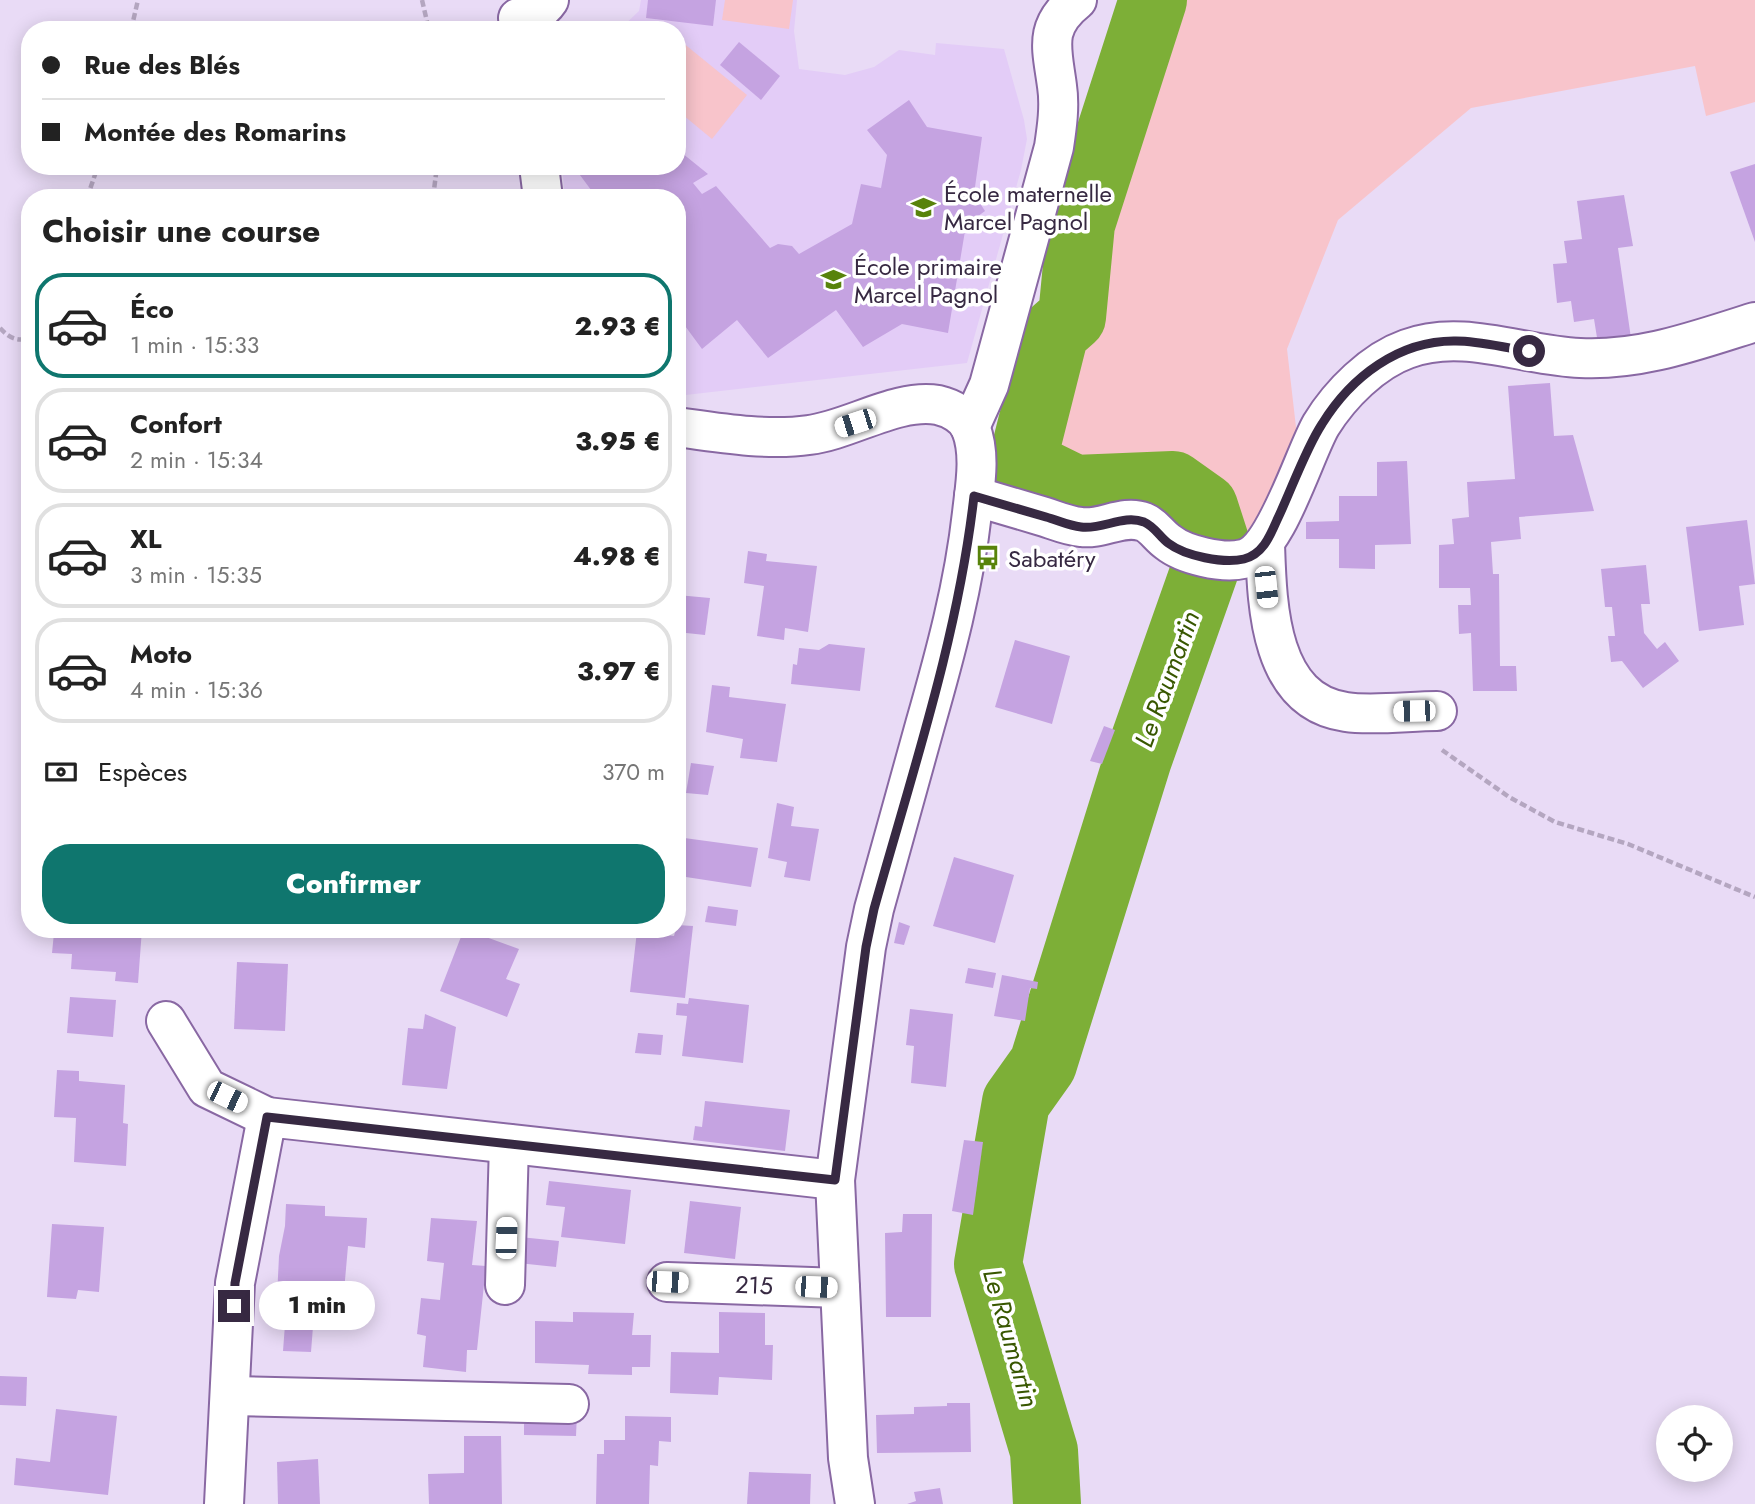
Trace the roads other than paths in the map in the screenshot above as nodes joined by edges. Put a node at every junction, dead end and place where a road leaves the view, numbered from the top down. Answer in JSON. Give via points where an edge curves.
{"nodes":[{"id":1,"x":1077,"y":0,"type":"edge"},
{"id":2,"x":1755,"y":322,"type":"edge"},
{"id":3,"x":970,"y":427,"type":"junction"},
{"id":4,"x":686,"y":428,"type":"edge"},
{"id":5,"x":974,"y":496,"type":"junction"},
{"id":6,"x":1249,"y":553,"type":"junction"},
{"id":7,"x":1438,"y":729,"type":"road end"},
{"id":8,"x":166,"y":1021,"type":"dead end"},
{"id":9,"x":267,"y":1117,"type":"junction"},
{"id":10,"x":509,"y":1144,"type":"junction"},
{"id":11,"x":835,"y":1180,"type":"junction"},
{"id":12,"x":667,"y":1282,"type":"dead end"},
{"id":13,"x":505,"y":1285,"type":"dead end"},
{"id":14,"x":841,"y":1288,"type":"junction"},
{"id":15,"x":231,"y":1396,"type":"junction"},
{"id":16,"x":569,"y":1404,"type":"dead end"},
{"id":17,"x":225,"y":1504,"type":"edge"},
{"id":18,"x":855,"y":1504,"type":"edge"}],
"edges":[{"from":1,"to":3,"type":"street","via":[[1053,29],[1058,115],[1054,147],[989,385]]},
{"from":2,"to":6,"type":"street","via":[[1652,353],[1618,358],[1577,358],[1457,341],[1432,342],[1386,358],[1361,378],[1321,425]]},
{"from":3,"to":4,"type":"street","via":[[950,409],[919,404],[808,436]]},
{"from":3,"to":5,"type":"street","via":[[977,470]]},
{"from":5,"to":6,"type":"street","via":[[1079,527],[1123,520],[1143,522],[1171,545],[1195,555]]},
{"from":5,"to":11,"type":"street","via":[[961,586],[944,659],[866,947]]},
{"from":6,"to":7,"type":"street","via":[[1292,681],[1309,698],[1347,712]]},
{"from":8,"to":9,"type":"street","via":[[207,1088]]},
{"from":9,"to":10,"type":"street"},
{"from":9,"to":15,"type":"street","via":[[235,1283]]},
{"from":10,"to":11,"type":"street"},
{"from":10,"to":13,"type":"street"},
{"from":11,"to":14,"type":"street"},
{"from":12,"to":14,"type":"street","name":"215"},
{"from":14,"to":18,"type":"street","via":[[848,1458]]},
{"from":15,"to":16,"type":"street"},
{"from":15,"to":17,"type":"street"}]}
